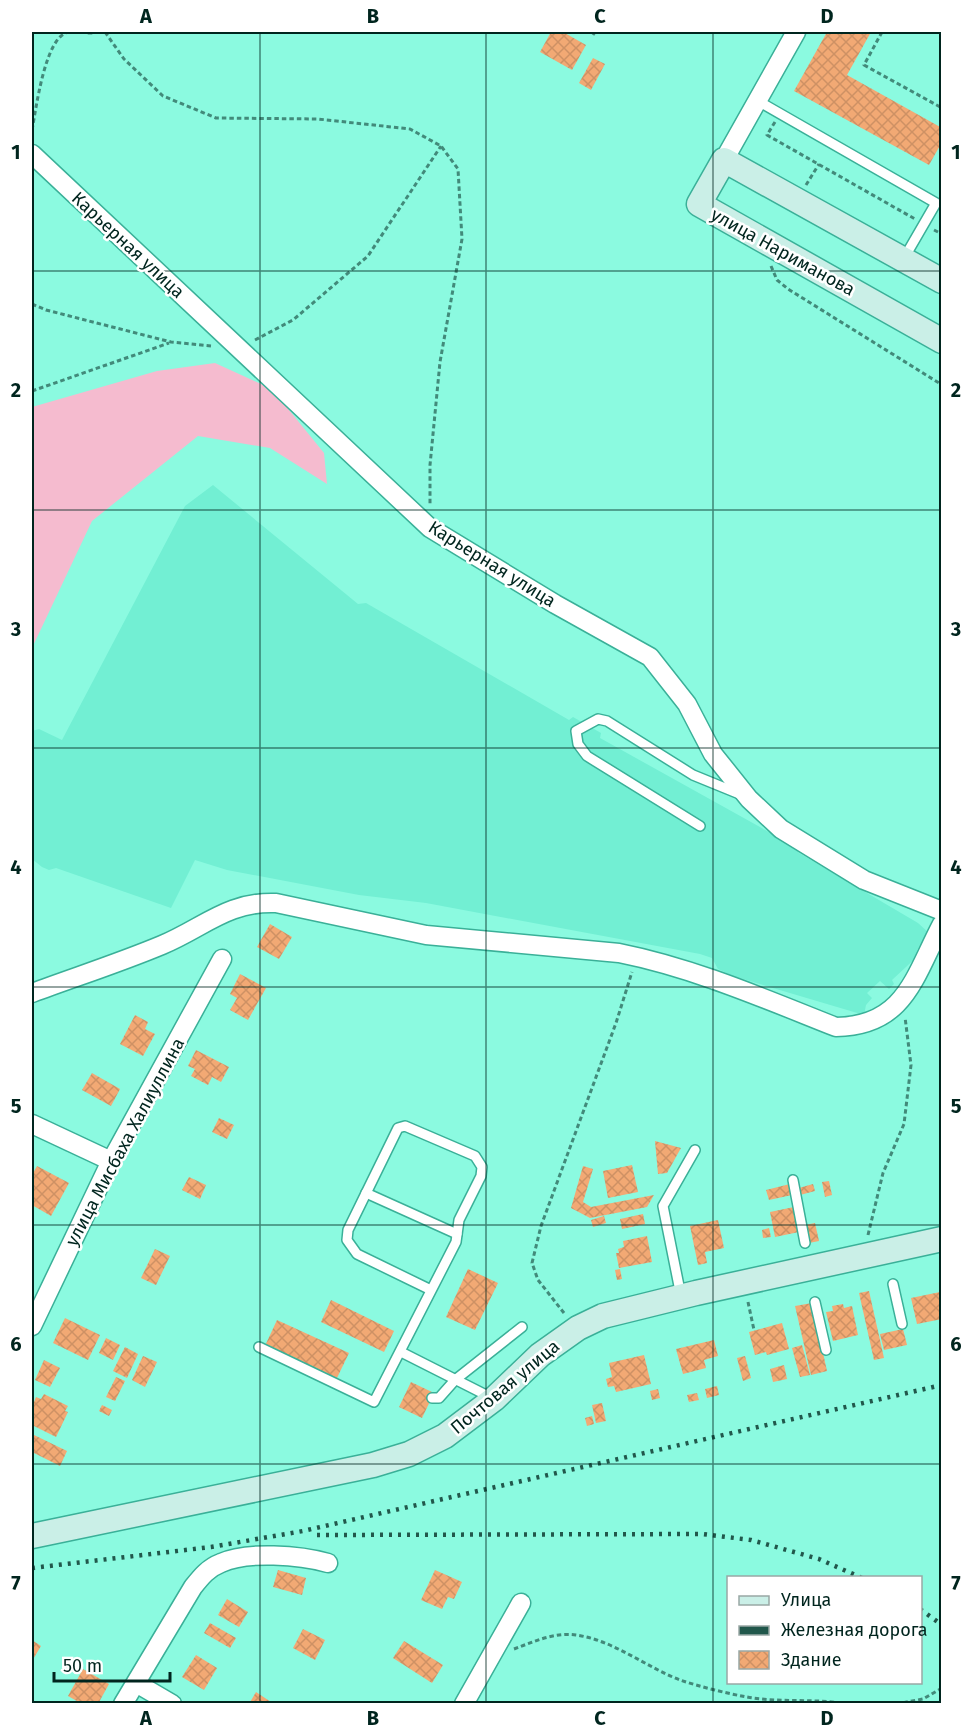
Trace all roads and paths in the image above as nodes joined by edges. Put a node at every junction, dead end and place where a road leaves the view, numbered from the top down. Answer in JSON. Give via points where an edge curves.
{"nodes":[{"id":1,"x":97,"y":32,"type":"edge"},
{"id":2,"x":105,"y":32,"type":"edge"},
{"id":3,"x":796,"y":32,"type":"edge"},
{"id":4,"x":882,"y":32,"type":"edge"},
{"id":5,"x":759,"y":101,"type":"junction"},
{"id":6,"x":942,"y":108,"type":"edge"},
{"id":7,"x":780,"y":113,"type":"junction"},
{"id":8,"x":32,"y":130,"type":"edge"},
{"id":9,"x":441,"y":146,"type":"junction"},
{"id":10,"x":32,"y":154,"type":"edge"},
{"id":11,"x":724,"y":160,"type":"junction"},
{"id":12,"x":819,"y":164,"type":"junction"},
{"id":13,"x":942,"y":194,"type":"edge"},
{"id":14,"x":796,"y":200,"type":"junction"},
{"id":15,"x":936,"y":203,"type":"junction"},
{"id":16,"x":924,"y":224,"type":"junction"},
{"id":17,"x":942,"y":234,"type":"edge"},
{"id":18,"x":774,"y":246,"type":"junction"},
{"id":19,"x":903,"y":260,"type":"junction"},
{"id":20,"x":942,"y":282,"type":"edge"},
{"id":21,"x":32,"y":304,"type":"edge"},
{"id":22,"x":942,"y":340,"type":"edge"},
{"id":23,"x":171,"y":342,"type":"junction"},
{"id":24,"x":239,"y":349,"type":"junction"},
{"id":25,"x":939,"y":383,"type":"dead end"},
{"id":26,"x":32,"y":391,"type":"edge"},
{"id":27,"x":430,"y":528,"type":"junction"},
{"id":28,"x":749,"y":799,"type":"junction"},
{"id":29,"x":700,"y":826,"type":"dead end"},
{"id":30,"x":942,"y":911,"type":"edge"},
{"id":31,"x":942,"y":924,"type":"edge"},
{"id":32,"x":637,"y":956,"type":"junction"},
{"id":33,"x":222,"y":959,"type":"dead end"},
{"id":34,"x":32,"y":993,"type":"edge"},
{"id":35,"x":903,"y":998,"type":"junction"},
{"id":36,"x":32,"y":1124,"type":"edge"},
{"id":37,"x":695,"y":1150,"type":"dead end"},
{"id":38,"x":111,"y":1161,"type":"junction"},
{"id":39,"x":792,"y":1179,"type":"dead end"},
{"id":40,"x":366,"y":1193,"type":"junction"},
{"id":41,"x":457,"y":1234,"type":"junction"},
{"id":42,"x":942,"y":1239,"type":"edge"},
{"id":43,"x":806,"y":1243,"type":"dead end"},
{"id":44,"x":863,"y":1257,"type":"junction"},
{"id":45,"x":894,"y":1284,"type":"dead end"},
{"id":46,"x":432,"y":1290,"type":"junction"},
{"id":47,"x":681,"y":1296,"type":"junction"},
{"id":48,"x":815,"y":1302,"type":"dead end"},
{"id":49,"x":751,"y":1317,"type":"dead end"},
{"id":50,"x":902,"y":1323,"type":"dead end"},
{"id":51,"x":32,"y":1326,"type":"edge"},
{"id":52,"x":522,"y":1327,"type":"dead end"},
{"id":53,"x":578,"y":1328,"type":"junction"},
{"id":54,"x":754,"y":1330,"type":"dead end"},
{"id":55,"x":259,"y":1347,"type":"dead end"},
{"id":56,"x":826,"y":1350,"type":"dead end"},
{"id":57,"x":401,"y":1352,"type":"junction"},
{"id":58,"x":455,"y":1380,"type":"junction"},
{"id":59,"x":432,"y":1398,"type":"dead end"},
{"id":60,"x":494,"y":1399,"type":"junction"},
{"id":61,"x":32,"y":1536,"type":"edge"},
{"id":62,"x":328,"y":1563,"type":"dead end"},
{"id":63,"x":521,"y":1603,"type":"dead end"},
{"id":64,"x":510,"y":1651,"type":"dead end"},
{"id":65,"x":136,"y":1683,"type":"junction"},
{"id":66,"x":942,"y":1688,"type":"edge"},
{"id":67,"x":123,"y":1704,"type":"edge"},
{"id":68,"x":172,"y":1704,"type":"edge"},
{"id":69,"x":464,"y":1704,"type":"edge"},
{"id":70,"x":846,"y":1704,"type":"edge"},
{"id":71,"x":897,"y":1704,"type":"edge"}],
"edges":[{"from":1,"to":8,"type":"path","via":[[68,32],[59,37],[46,62]]},
{"from":2,"to":9,"type":"path","via":[[124,59],[163,96],[216,118],[318,119],[410,129]]},
{"from":3,"to":5,"type":"street"},
{"from":4,"to":6,"type":"path","via":[[864,65]]},
{"from":5,"to":7,"type":"lane"},
{"from":5,"to":11,"type":"street"},
{"from":7,"to":12,"type":"path","via":[[767,135]]},
{"from":7,"to":15,"type":"lane"},
{"from":9,"to":24,"type":"path","via":[[368,256],[292,320]]},
{"from":9,"to":27,"type":"path","via":[[458,169],[462,239],[440,362],[430,465]]},
{"from":10,"to":24,"type":"street","name":"Карьерная улица"},
{"from":11,"to":14,"type":"street"},
{"from":11,"to":18,"type":"street","name":"улица Нариманова","via":[[699,204]]},
{"from":12,"to":14,"type":"path"},
{"from":12,"to":16,"type":"path"},
{"from":13,"to":15,"type":"lane"},
{"from":14,"to":19,"type":"street"},
{"from":15,"to":16,"type":"lane"},
{"from":16,"to":17,"type":"path"},
{"from":16,"to":19,"type":"lane"},
{"from":18,"to":22,"type":"street","name":"улица Нариманова"},
{"from":18,"to":25,"type":"path","via":[[770,257],[777,280]]},
{"from":19,"to":20,"type":"street"},
{"from":21,"to":23,"type":"path"},
{"from":23,"to":24,"type":"path"},
{"from":23,"to":26,"type":"path"},
{"from":24,"to":27,"type":"street","name":"Карьерная улица"},
{"from":27,"to":28,"type":"street","name":"Карьерная улица","via":[[650,657],[687,704],[713,754]]},
{"from":28,"to":29,"type":"lane","via":[[693,775],[607,721],[598,719],[576,730],[578,744],[587,756]]},
{"from":28,"to":30,"type":"street","name":"Карьерная улица","via":[[781,828],[864,880]]},
{"from":31,"to":35,"type":"street"},
{"from":32,"to":34,"type":"street","via":[[426,935],[257,902],[237,907],[163,945]]},
{"from":32,"to":35,"type":"street","via":[[711,978],[836,1027],[872,1022]]},
{"from":32,"to":53,"type":"path","via":[[541,1226],[532,1263],[551,1299]]},
{"from":33,"to":38,"type":"street","name":"улица Мисбаха Халиуллина"},
{"from":35,"to":44,"type":"path","via":[[911,1065],[904,1124],[883,1173]]},
{"from":36,"to":38,"type":"street"},
{"from":37,"to":47,"type":"lane","via":[[663,1206]]},
{"from":38,"to":51,"type":"street","name":"улица Мисбаха Халиуллина"},
{"from":39,"to":43,"type":"lane"},
{"from":40,"to":41,"type":"lane"},
{"from":40,"to":41,"type":"lane","via":[[398,1128],[405,1126],[475,1156],[482,1167],[481,1176],[459,1220]]},
{"from":40,"to":46,"type":"lane","via":[[348,1230],[351,1248]]},
{"from":41,"to":46,"type":"lane"},
{"from":42,"to":44,"type":"street","name":"Почтовая улица"},
{"from":44,"to":47,"type":"street","name":"Почтовая улица"},
{"from":45,"to":50,"type":"lane"},
{"from":46,"to":57,"type":"lane"},
{"from":47,"to":53,"type":"street","name":"Почтовая улица","via":[[603,1316]]},
{"from":48,"to":56,"type":"lane"},
{"from":49,"to":54,"type":"path"},
{"from":52,"to":58,"type":"lane"},
{"from":53,"to":60,"type":"street","name":"Почтовая улица","via":[[540,1355]]},
{"from":55,"to":57,"type":"lane","via":[[374,1402]]},
{"from":57,"to":58,"type":"lane"},
{"from":58,"to":59,"type":"lane","via":[[439,1398]]},
{"from":58,"to":60,"type":"lane"},
{"from":60,"to":61,"type":"street","name":"Почтовая улица","via":[[445,1436],[400,1457]]},
{"from":62,"to":65,"type":"street","via":[[264,1556],[219,1563],[193,1587]]},
{"from":63,"to":69,"type":"street"},
{"from":64,"to":70,"type":"path","via":[[551,1636],[576,1635],[611,1646],[680,1680],[747,1697]]},
{"from":65,"to":67,"type":"street"},
{"from":65,"to":68,"type":"street"},
{"from":66,"to":71,"type":"path","via":[[923,1699]]}]}
